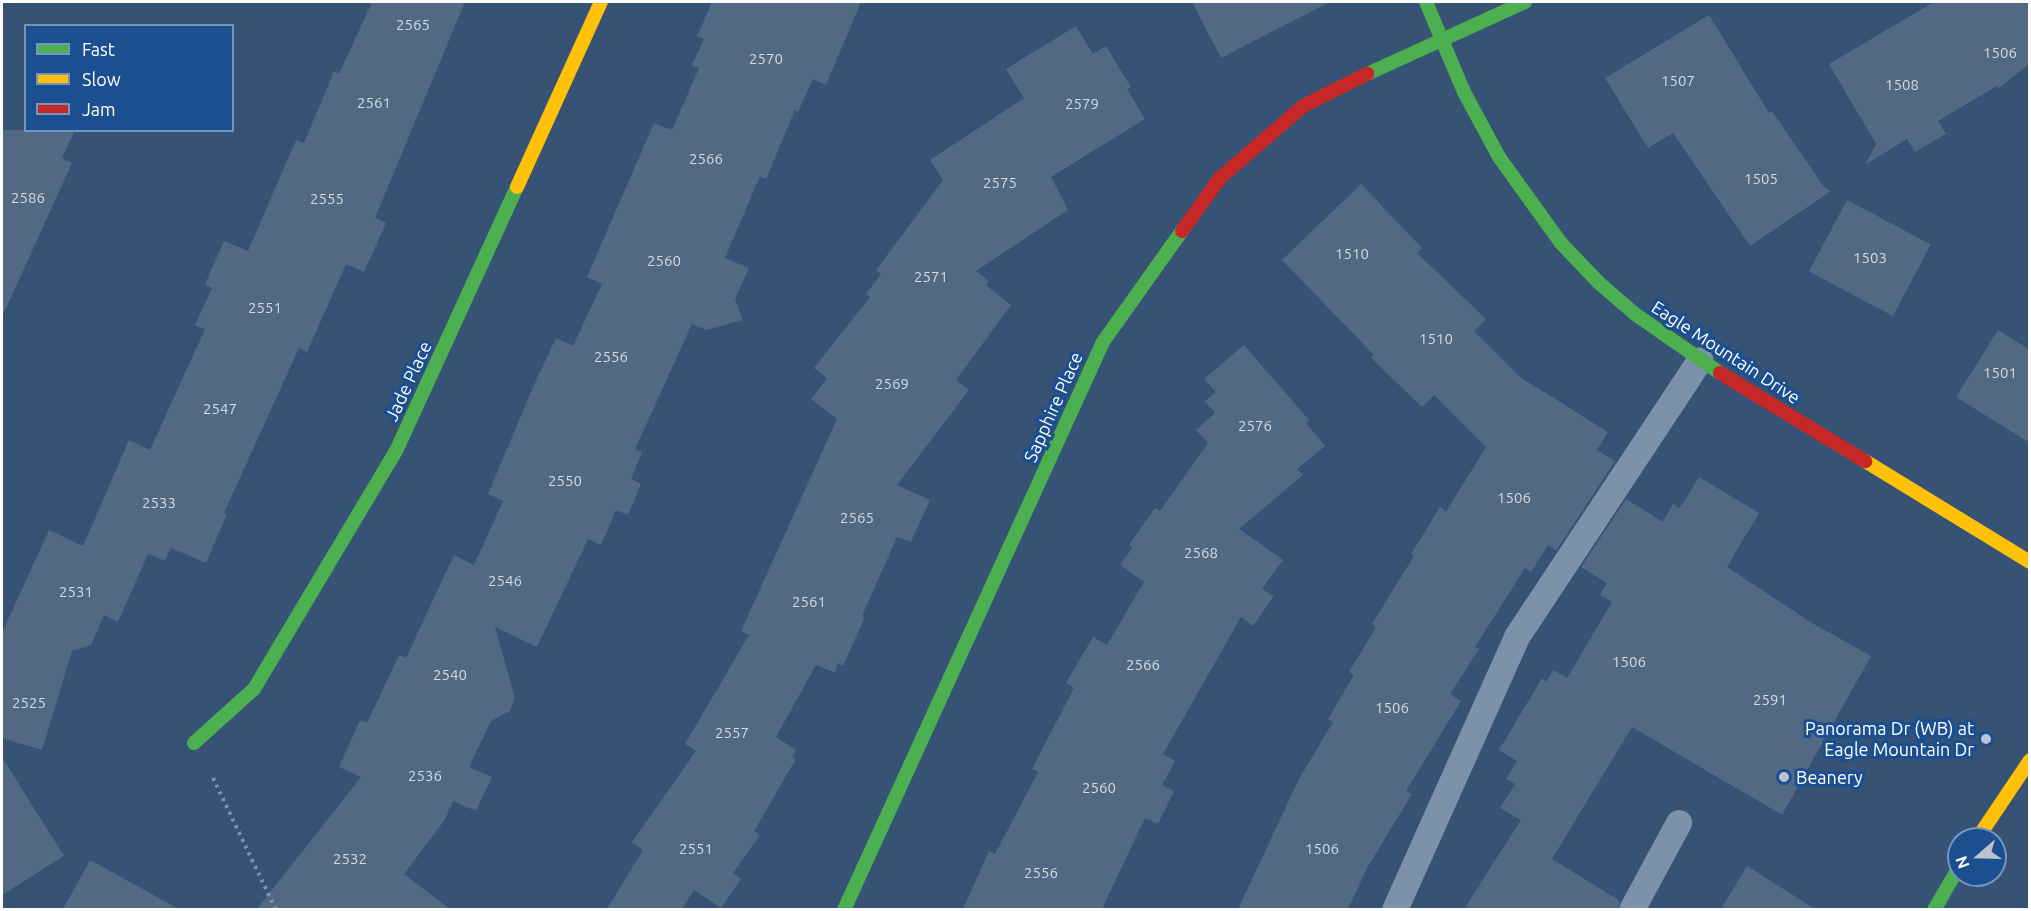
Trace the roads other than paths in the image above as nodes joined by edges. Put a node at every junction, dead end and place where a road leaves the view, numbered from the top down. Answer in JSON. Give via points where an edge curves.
{"nodes":[{"id":1,"x":601,"y":2,"type":"edge"},
{"id":2,"x":1426,"y":2,"type":"edge"},
{"id":3,"x":1525,"y":2,"type":"edge"},
{"id":4,"x":1441,"y":39,"type":"junction"},
{"id":5,"x":1700,"y":360,"type":"junction"},
{"id":6,"x":2030,"y":562,"type":"edge"},
{"id":7,"x":194,"y":743,"type":"road end"},
{"id":8,"x":2030,"y":760,"type":"edge"},
{"id":9,"x":1680,"y":823,"type":"dead end"},
{"id":10,"x":1985,"y":827,"type":"edge"},
{"id":11,"x":1947,"y":887,"type":"edge"},
{"id":12,"x":844,"y":909,"type":"edge"},
{"id":13,"x":1395,"y":909,"type":"edge"},
{"id":14,"x":1632,"y":909,"type":"edge"},
{"id":15,"x":1934,"y":909,"type":"edge"}],
"edges":[{"from":1,"to":7,"type":"street","name":"Jade Place","via":[[397,449],[254,689]]},
{"from":2,"to":4,"type":"street","name":"Eagle Mountain Drive"},
{"from":3,"to":4,"type":"street","name":"Sapphire Place"},
{"from":4,"to":5,"type":"street","name":"Eagle Mountain Drive","via":[[1499,157],[1561,243],[1635,314]]},
{"from":4,"to":12,"type":"street","name":"Sapphire Place","via":[[1303,106],[1220,178],[1102,342]]},
{"from":5,"to":6,"type":"street","name":"Eagle Mountain Drive"},
{"from":5,"to":13,"type":"lane","via":[[1517,637]]},
{"from":8,"to":10,"type":"street"},
{"from":9,"to":14,"type":"lane"},
{"from":11,"to":15,"type":"street"}]}
